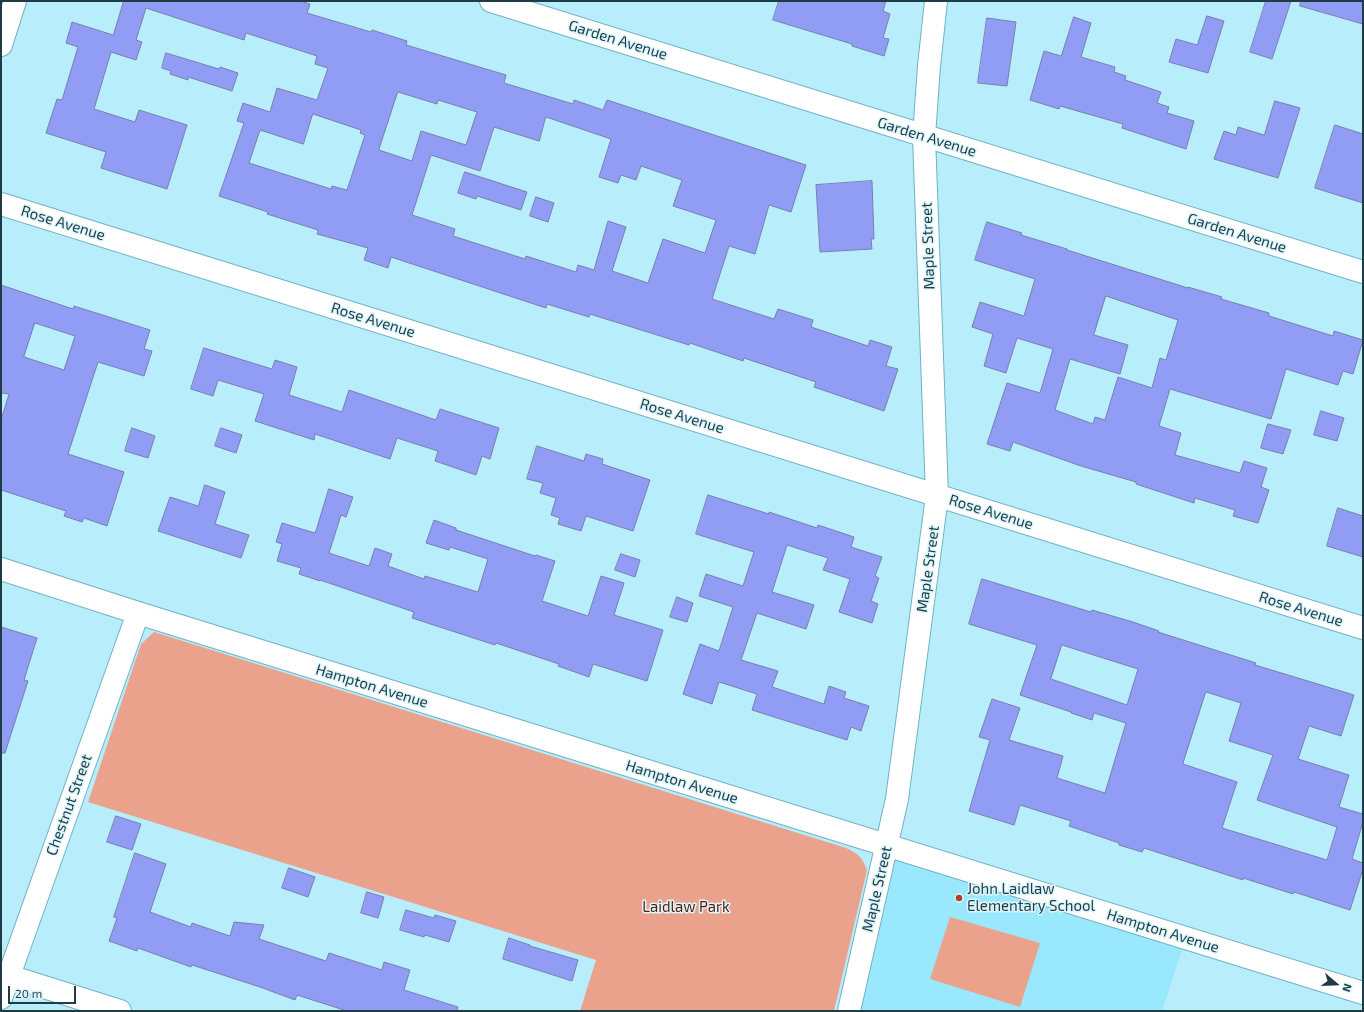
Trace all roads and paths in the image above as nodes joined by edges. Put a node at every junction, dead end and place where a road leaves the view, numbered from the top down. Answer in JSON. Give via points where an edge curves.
{"nodes":[{"id":1,"x":14,"y":1,"type":"edge"},
{"id":2,"x":491,"y":1,"type":"edge"},
{"id":3,"x":936,"y":1,"type":"edge"},
{"id":4,"x":1,"y":45,"type":"edge"},
{"id":5,"x":924,"y":136,"type":"junction"},
{"id":6,"x":1,"y":204,"type":"edge"},
{"id":7,"x":1363,"y":272,"type":"edge"},
{"id":8,"x":938,"y":496,"type":"junction"},
{"id":9,"x":1,"y":569,"type":"edge"},
{"id":10,"x":138,"y":613,"type":"junction"},
{"id":11,"x":1363,"y":628,"type":"edge"},
{"id":12,"x":888,"y":846,"type":"junction"},
{"id":13,"x":9,"y":976,"type":"junction"},
{"id":14,"x":1363,"y":993,"type":"edge"},
{"id":15,"x":1,"y":998,"type":"edge"},
{"id":16,"x":120,"y":1011,"type":"edge"},
{"id":17,"x":849,"y":1011,"type":"edge"}],
"edges":[{"from":1,"to":4,"type":"street"},
{"from":2,"to":5,"type":"street","name":"Garden Avenue"},
{"from":3,"to":5,"type":"street","name":"Maple Street"},
{"from":5,"to":7,"type":"street","name":"Garden Avenue"},
{"from":5,"to":8,"type":"street","name":"Maple Street"},
{"from":6,"to":8,"type":"street","name":"Rose Avenue"},
{"from":8,"to":11,"type":"street","name":"Rose Avenue"},
{"from":8,"to":12,"type":"street","name":"Maple Street","via":[[897,800]]},
{"from":9,"to":10,"type":"street","name":"Hampton Avenue"},
{"from":10,"to":12,"type":"street","name":"Hampton Avenue"},
{"from":10,"to":13,"type":"street","name":"Chestnut Street"},
{"from":12,"to":14,"type":"street","name":"Hampton Avenue"},
{"from":12,"to":17,"type":"street","name":"Maple Street"},
{"from":13,"to":15,"type":"street","name":"Chestnut Street"},
{"from":13,"to":16,"type":"street"}]}
